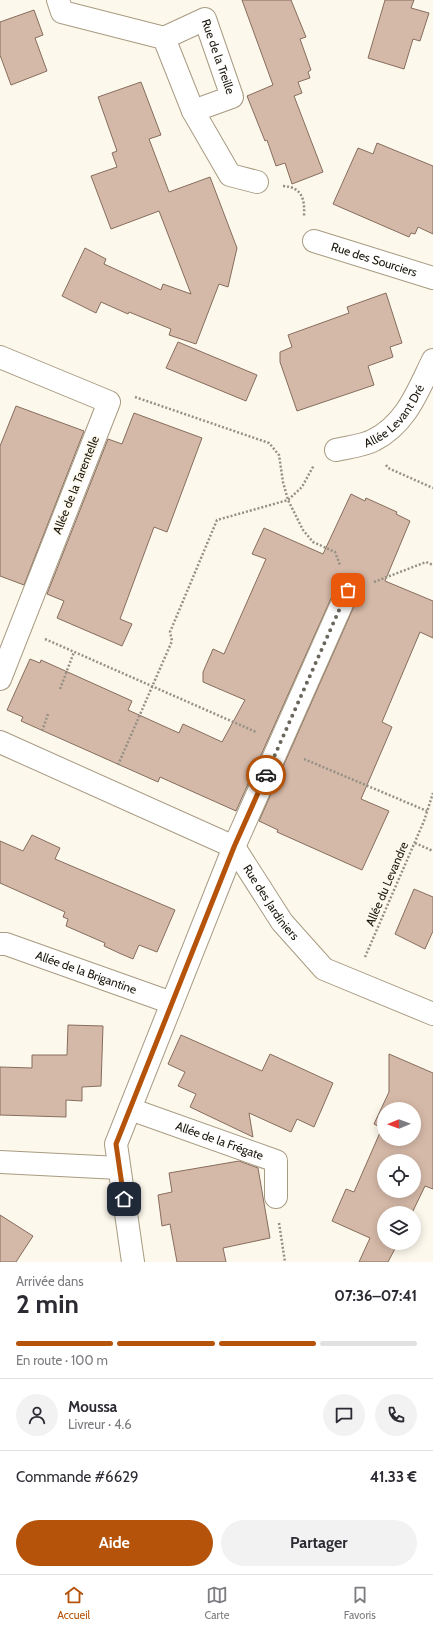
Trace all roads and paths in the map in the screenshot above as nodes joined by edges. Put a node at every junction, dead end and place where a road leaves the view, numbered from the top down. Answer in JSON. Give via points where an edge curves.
{"nodes":[{"id":1,"x":58,"y":0,"type":"edge"},
{"id":2,"x":164,"y":38,"type":"junction"},
{"id":3,"x":193,"y":111,"type":"junction"},
{"id":4,"x":266,"y":184,"type":"joint"},
{"id":5,"x":314,"y":241,"type":"joint"},
{"id":6,"x":433,"y":278,"type":"edge"},
{"id":7,"x":0,"y":357,"type":"edge"},
{"id":8,"x":433,"y":360,"type":"edge"},
{"id":9,"x":110,"y":402,"type":"junction"},
{"id":10,"x":374,"y":440,"type":"junction"},
{"id":11,"x":336,"y":450,"type":"joint"},
{"id":12,"x":433,"y":488,"type":"edge"},
{"id":13,"x":288,"y":500,"type":"junction"},
{"id":14,"x":433,"y":565,"type":"edge"},
{"id":15,"x":348,"y":590,"type":"junction"},
{"id":16,"x":20,"y":628,"type":"junction"},
{"id":17,"x":74,"y":652,"type":"junction"},
{"id":18,"x":0,"y":679,"type":"edge"},
{"id":19,"x":151,"y":686,"type":"junction"},
{"id":20,"x":60,"y":689,"type":"dead end"},
{"id":21,"x":0,"y":742,"type":"edge"},
{"id":22,"x":279,"y":745,"type":"junction"},
{"id":23,"x":107,"y":790,"type":"junction"},
{"id":24,"x":433,"y":793,"type":"edge"},
{"id":25,"x":427,"y":812,"type":"junction"},
{"id":26,"x":415,"y":843,"type":"junction"},
{"id":27,"x":234,"y":847,"type":"junction"},
{"id":28,"x":433,"y":851,"type":"edge"},
{"id":29,"x":0,"y":944,"type":"edge"},
{"id":30,"x":355,"y":982,"type":"junction"},
{"id":31,"x":172,"y":1003,"type":"junction"},
{"id":32,"x":433,"y":1014,"type":"edge"},
{"id":33,"x":130,"y":1109,"type":"junction"},
{"id":34,"x":0,"y":1162,"type":"edge"},
{"id":35,"x":119,"y":1168,"type":"junction"},
{"id":36,"x":276,"y":1197,"type":"joint"},
{"id":37,"x":133,"y":1262,"type":"edge"},
{"id":38,"x":285,"y":1262,"type":"edge"}],
"edges":[{"from":1,"to":2,"type":"street","via":[[62,12]]},
{"from":2,"to":3,"type":"street"},
{"from":2,"to":3,"type":"street","name":"Rue de la Treille","via":[[205,19],[232,97]]},
{"from":3,"to":4,"type":"street","via":[[230,175]]},
{"from":4,"to":5,"type":"path","via":[[289,186],[299,191],[304,200],[300,231],[306,240]]},
{"from":5,"to":6,"type":"street","name":"Rue des Sourciers"},
{"from":7,"to":9,"type":"street"},
{"from":8,"to":10,"type":"street","name":"Allée Levant Dré","via":[[408,411],[391,429]]},
{"from":9,"to":13,"type":"path","via":[[132,396],[269,444],[279,455]]},
{"from":9,"to":16,"type":"street","name":"Allée de la Tarentelle"},
{"from":10,"to":11,"type":"street","name":"Allée Levant Dré"},
{"from":10,"to":12,"type":"path","via":[[388,468]]},
{"from":11,"to":13,"type":"path","via":[[312,466],[302,487]]},
{"from":13,"to":15,"type":"path","via":[[303,530],[313,542],[335,552]]},
{"from":13,"to":19,"type":"path","via":[[217,520],[170,632],[172,641]]},
{"from":14,"to":15,"type":"path","via":[[426,562],[393,576]]},
{"from":15,"to":22,"type":"street"},
{"from":16,"to":17,"type":"path"},
{"from":16,"to":18,"type":"street","name":"Allée de la Tarentelle"},
{"from":17,"to":19,"type":"path"},
{"from":17,"to":20,"type":"path"},
{"from":19,"to":22,"type":"path"},
{"from":19,"to":23,"type":"path"},
{"from":21,"to":23,"type":"street"},
{"from":22,"to":25,"type":"path"},
{"from":22,"to":27,"type":"street"},
{"from":23,"to":27,"type":"street"},
{"from":24,"to":25,"type":"path","name":"Allée du Levandre"},
{"from":25,"to":26,"type":"path","name":"Allée du Levandre"},
{"from":26,"to":28,"type":"path"},
{"from":26,"to":30,"type":"path","name":"Allée du Levandre"},
{"from":27,"to":30,"type":"street","name":"Rue des Jardiniers","via":[[282,922],[324,969]]},
{"from":27,"to":31,"type":"street"},
{"from":29,"to":31,"type":"street","name":"Allée de la Brigantine"},
{"from":30,"to":32,"type":"street","name":"Rue des Jardiniers"},
{"from":31,"to":33,"type":"street"},
{"from":33,"to":35,"type":"street","via":[[116,1144]]},
{"from":33,"to":36,"type":"street","name":"Allée de la Frégate","via":[[276,1161]]},
{"from":34,"to":35,"type":"street"},
{"from":35,"to":37,"type":"street"},
{"from":36,"to":38,"type":"path"}]}
